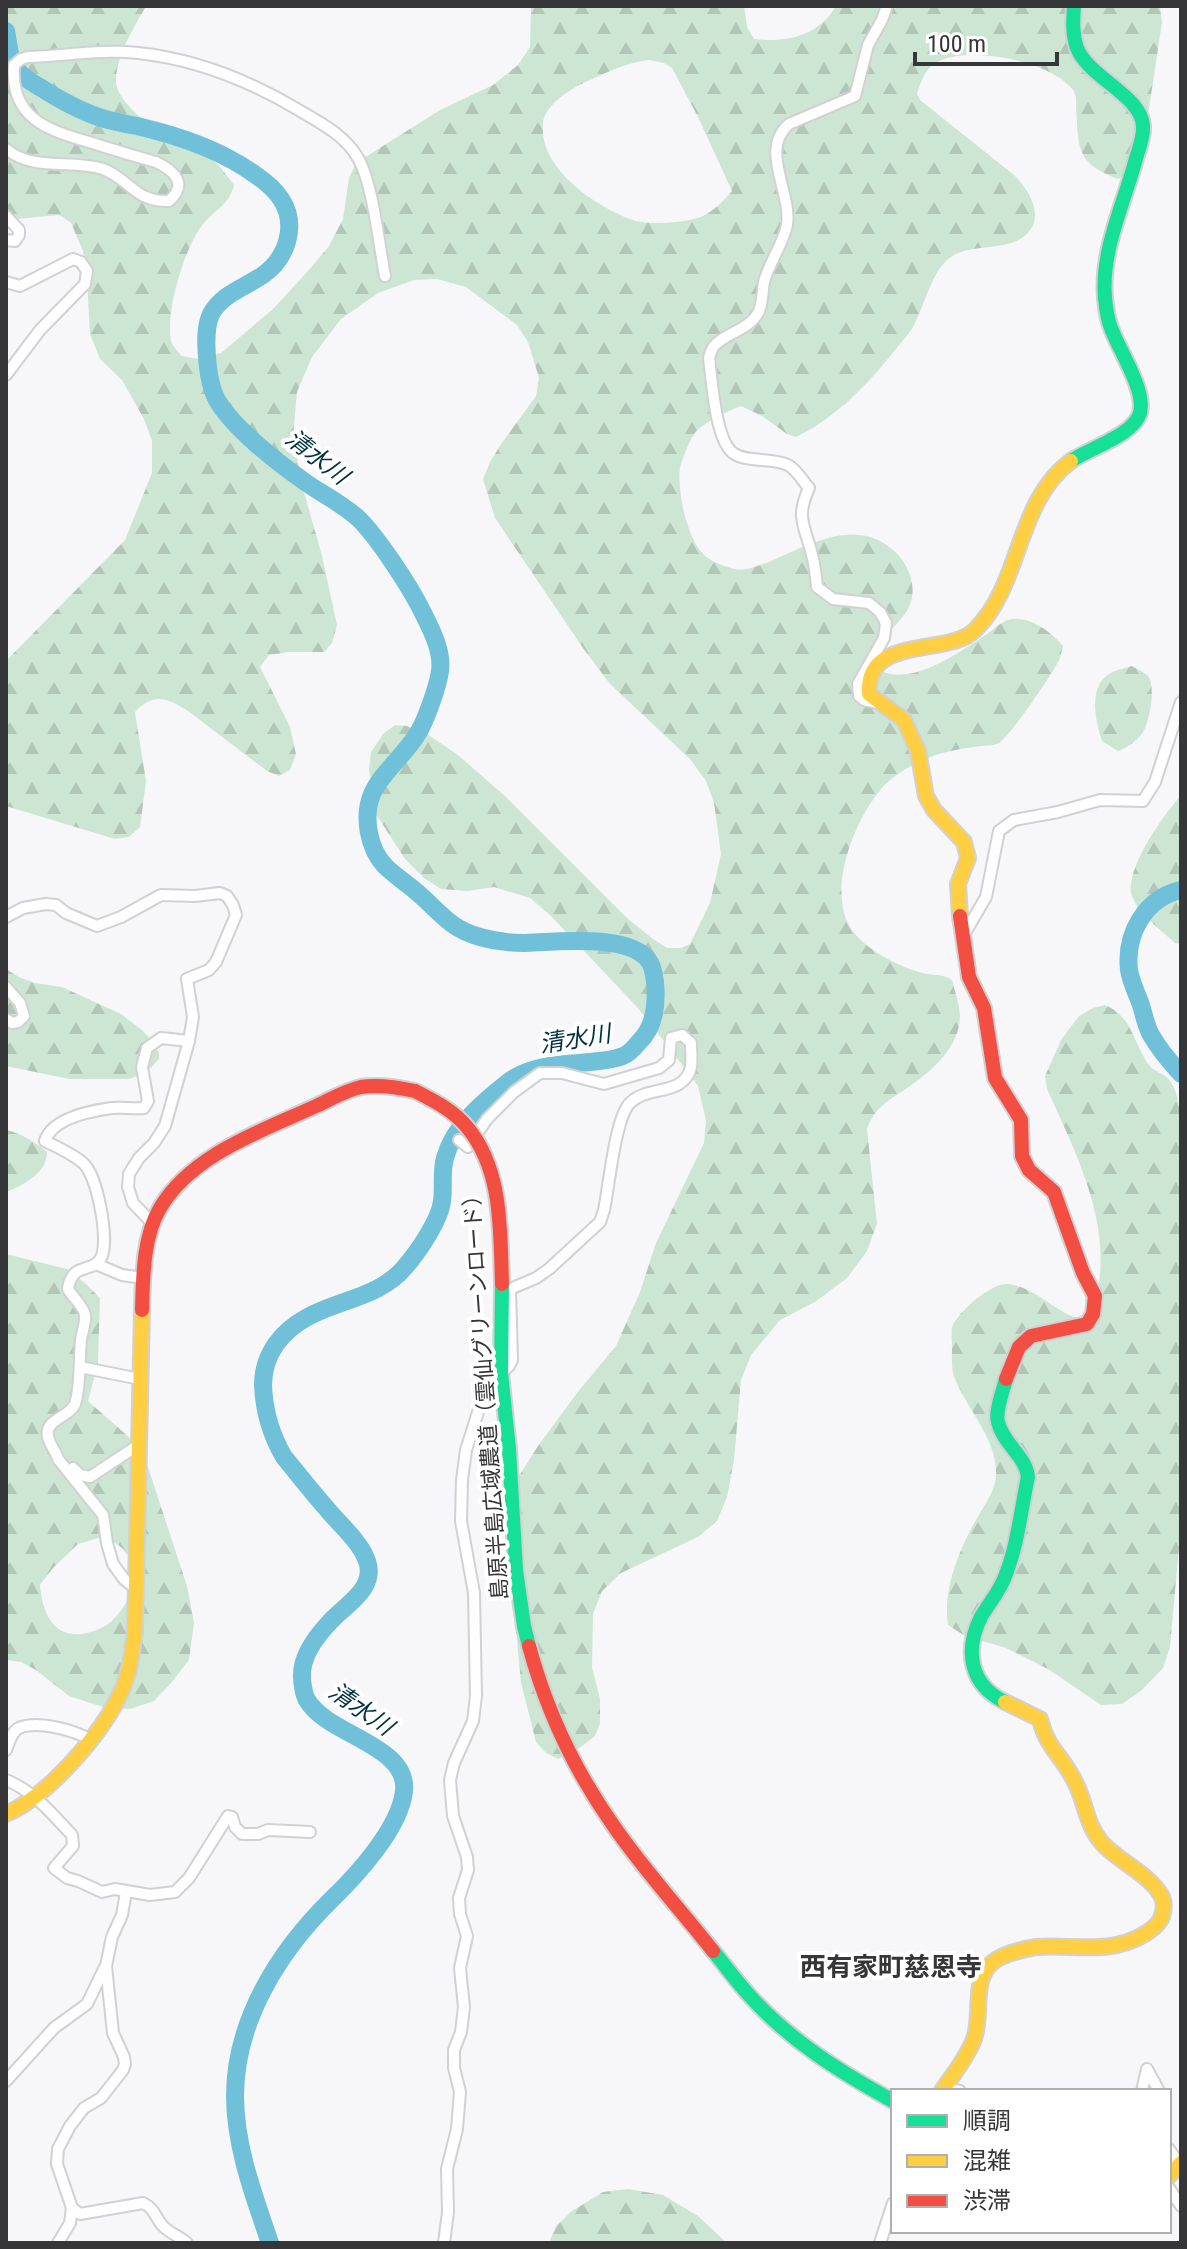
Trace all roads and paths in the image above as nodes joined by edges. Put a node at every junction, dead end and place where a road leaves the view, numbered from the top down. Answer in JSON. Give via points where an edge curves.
{"nodes":[{"id":1,"x":887,"y":6,"type":"edge"},
{"id":2,"x":1074,"y":6,"type":"edge"},
{"id":3,"x":6,"y":149,"type":"edge"},
{"id":4,"x":6,"y":216,"type":"edge"},
{"id":5,"x":6,"y":240,"type":"edge"},
{"id":6,"x":385,"y":276,"type":"dead end"},
{"id":7,"x":6,"y":282,"type":"edge"},
{"id":8,"x":6,"y":375,"type":"edge"},
{"id":9,"x":1181,"y":702,"type":"edge"},
{"id":10,"x":883,"y":704,"type":"junction"},
{"id":11,"x":6,"y":917,"type":"edge"},
{"id":12,"x":962,"y":938,"type":"junction"},
{"id":13,"x":6,"y":987,"type":"edge"},
{"id":14,"x":6,"y":1019,"type":"edge"},
{"id":15,"x":189,"y":1041,"type":"junction"},
{"id":16,"x":459,"y":1140,"type":"dead end"},
{"id":17,"x":153,"y":1224,"type":"junction"},
{"id":18,"x":96,"y":1264,"type":"junction"},
{"id":19,"x":143,"y":1278,"type":"junction"},
{"id":20,"x":80,"y":1367,"type":"junction"},
{"id":21,"x":501,"y":1373,"type":"junction"},
{"id":22,"x":140,"y":1379,"type":"junction"},
{"id":23,"x":140,"y":1444,"type":"junction"},
{"id":24,"x":55,"y":1449,"type":"junction"},
{"id":25,"x":136,"y":1589,"type":"junction"},
{"id":26,"x":89,"y":1739,"type":"junction"},
{"id":27,"x":6,"y":1750,"type":"edge"},
{"id":28,"x":6,"y":1780,"type":"edge"},
{"id":29,"x":36,"y":1797,"type":"junction"},
{"id":30,"x":6,"y":1814,"type":"edge"},
{"id":31,"x":310,"y":1832,"type":"dead end"},
{"id":32,"x":126,"y":1892,"type":"junction"},
{"id":33,"x":106,"y":1966,"type":"junction"},
{"id":34,"x":6,"y":2081,"type":"edge"},
{"id":35,"x":943,"y":2089,"type":"edge"},
{"id":36,"x":1142,"y":2089,"type":"edge"},
{"id":37,"x":1158,"y":2089,"type":"edge"},
{"id":38,"x":891,"y":2100,"type":"edge"},
{"id":39,"x":72,"y":2208,"type":"junction"},
{"id":40,"x":891,"y":2209,"type":"edge"},
{"id":41,"x":58,"y":2243,"type":"edge"},
{"id":42,"x":187,"y":2243,"type":"edge"},
{"id":43,"x":444,"y":2243,"type":"edge"},
{"id":44,"x":880,"y":2243,"type":"edge"}],
"edges":[{"from":1,"to":10,"type":"street","via":[[868,45],[855,96],[781,131],[777,160],[787,227],[765,280],[759,312],[714,346],[709,358],[722,436],[733,453],[790,466],[809,488],[801,522],[817,587],[833,599],[869,603],[886,623],[884,638],[858,684],[859,696]]},
{"from":2,"to":10,"type":"street","via":[[1078,52],[1131,103],[1143,125],[1108,253],[1105,299],[1114,340],[1142,403],[1139,417],[1068,463],[1051,481],[1031,514],[995,603],[978,626],[963,640],[904,650],[878,667],[869,681],[869,694]]},
{"from":3,"to":6,"type":"street","via":[[23,160],[100,168],[144,198],[169,201],[178,186],[170,169],[37,122],[15,93],[14,65],[28,57],[138,53],[229,74],[325,125],[351,146],[368,181]]},
{"from":4,"to":5,"type":"street","via":[[19,230],[15,241]]},
{"from":7,"to":8,"type":"street","via":[[20,286],[73,259],[87,271],[85,284]]},
{"from":9,"to":12,"type":"street","via":[[1155,782],[1143,801],[1100,800],[1014,820],[999,831],[986,897]]},
{"from":10,"to":12,"type":"street","via":[[904,720],[918,751],[926,796],[964,842],[968,858],[958,884]]},
{"from":11,"to":15,"type":"street","via":[[46,904],[97,926],[161,895],[227,896],[236,915],[216,962],[187,979],[193,1017]]},
{"from":12,"to":35,"type":"street","via":[[969,977],[984,1008],[995,1078],[1021,1120],[1022,1156],[1029,1170],[1054,1192],[1095,1296],[1087,1324],[1031,1336],[1019,1347],[1007,1376],[997,1420],[1028,1477],[1006,1576],[981,1619],[973,1664],[979,1682],[996,1698],[1040,1719],[1050,1750],[1082,1795],[1096,1836],[1161,1894],[1165,1909],[1159,1923],[1115,1948],[1028,1948],[992,1963],[983,1972],[974,2040]]},
{"from":13,"to":14,"type":"street","via":[[24,1016],[12,1023]]},
{"from":15,"to":17,"type":"street","via":[[165,1126],[129,1174],[133,1203]]},
{"from":15,"to":18,"type":"street","via":[[161,1038],[147,1048],[142,1067],[148,1101],[144,1108],[75,1117],[47,1135],[45,1141],[84,1163],[92,1174],[104,1227],[104,1251]]},
{"from":16,"to":21,"type":"street","via":[[468,1147],[487,1119],[540,1073],[604,1084],[659,1068],[669,1060],[671,1038],[682,1035],[691,1043],[691,1067],[685,1078],[675,1087],[638,1097],[621,1118],[600,1222],[549,1269],[510,1289],[512,1360]]},
{"from":17,"to":19,"type":"street","name":"島原半島広域農道（雲仙グリーンロード）"},
{"from":17,"to":21,"type":"street","name":"島原半島広域農道（雲仙グリーンロード）","bridge":true,"via":[[184,1178],[265,1129],[355,1089],[395,1086],[415,1091],[460,1121],[490,1165],[499,1205]]},
{"from":18,"to":19,"type":"street"},
{"from":18,"to":20,"type":"street","via":[[69,1280],[68,1289],[86,1318]]},
{"from":19,"to":22,"type":"street","name":"島原半島広域農道（雲仙グリーンロード）"},
{"from":20,"to":22,"type":"street"},
{"from":20,"to":24,"type":"street","via":[[75,1404],[48,1429]]},
{"from":21,"to":38,"type":"street","name":"島原半島広域農道（雲仙グリーンロード）","via":[[524,1626],[555,1721],[588,1787],[614,1827],[770,2018],[823,2061]]},
{"from":21,"to":43,"type":"street","via":[[486,1387],[462,1480],[461,1521],[474,1593],[476,1696],[473,1721],[450,1780],[453,1816],[468,1870],[459,1898],[467,1936],[460,1968],[464,2007],[454,2050],[460,2092],[447,2169]]},
{"from":22,"to":23,"type":"street","name":"島原半島広域農道（雲仙グリーンロード）"},
{"from":23,"to":24,"type":"street","via":[[90,1477],[76,1472]]},
{"from":23,"to":25,"type":"street","name":"島原半島広域農道（雲仙グリーンロード）"},
{"from":24,"to":25,"type":"street","via":[[103,1515],[113,1564]]},
{"from":25,"to":26,"type":"street","name":"島原半島広域農道（雲仙グリーンロード）","via":[[130,1667],[121,1694]]},
{"from":26,"to":27,"type":"street","via":[[57,1726],[18,1728]]},
{"from":26,"to":29,"type":"street","name":"島原半島広域農道（雲仙グリーンロード）"},
{"from":28,"to":29,"type":"street"},
{"from":29,"to":30,"type":"street","name":"島原半島広域農道（雲仙グリーンロード）"},
{"from":29,"to":32,"type":"street","via":[[74,1840],[56,1871],[102,1892]]},
{"from":31,"to":32,"type":"street","via":[[242,1834],[228,1816],[175,1892]]},
{"from":32,"to":33,"type":"street"},
{"from":33,"to":34,"type":"street","via":[[87,2004],[54,2028]]},
{"from":33,"to":39,"type":"street","via":[[113,2033],[125,2064],[101,2098],[84,2108],[58,2149],[57,2164]]},
{"from":36,"to":37,"type":"street","via":[[1147,2069]]},
{"from":39,"to":41,"type":"street"},
{"from":39,"to":42,"type":"street","via":[[80,2214],[143,2203]]},
{"from":40,"to":44,"type":"street"}]}
